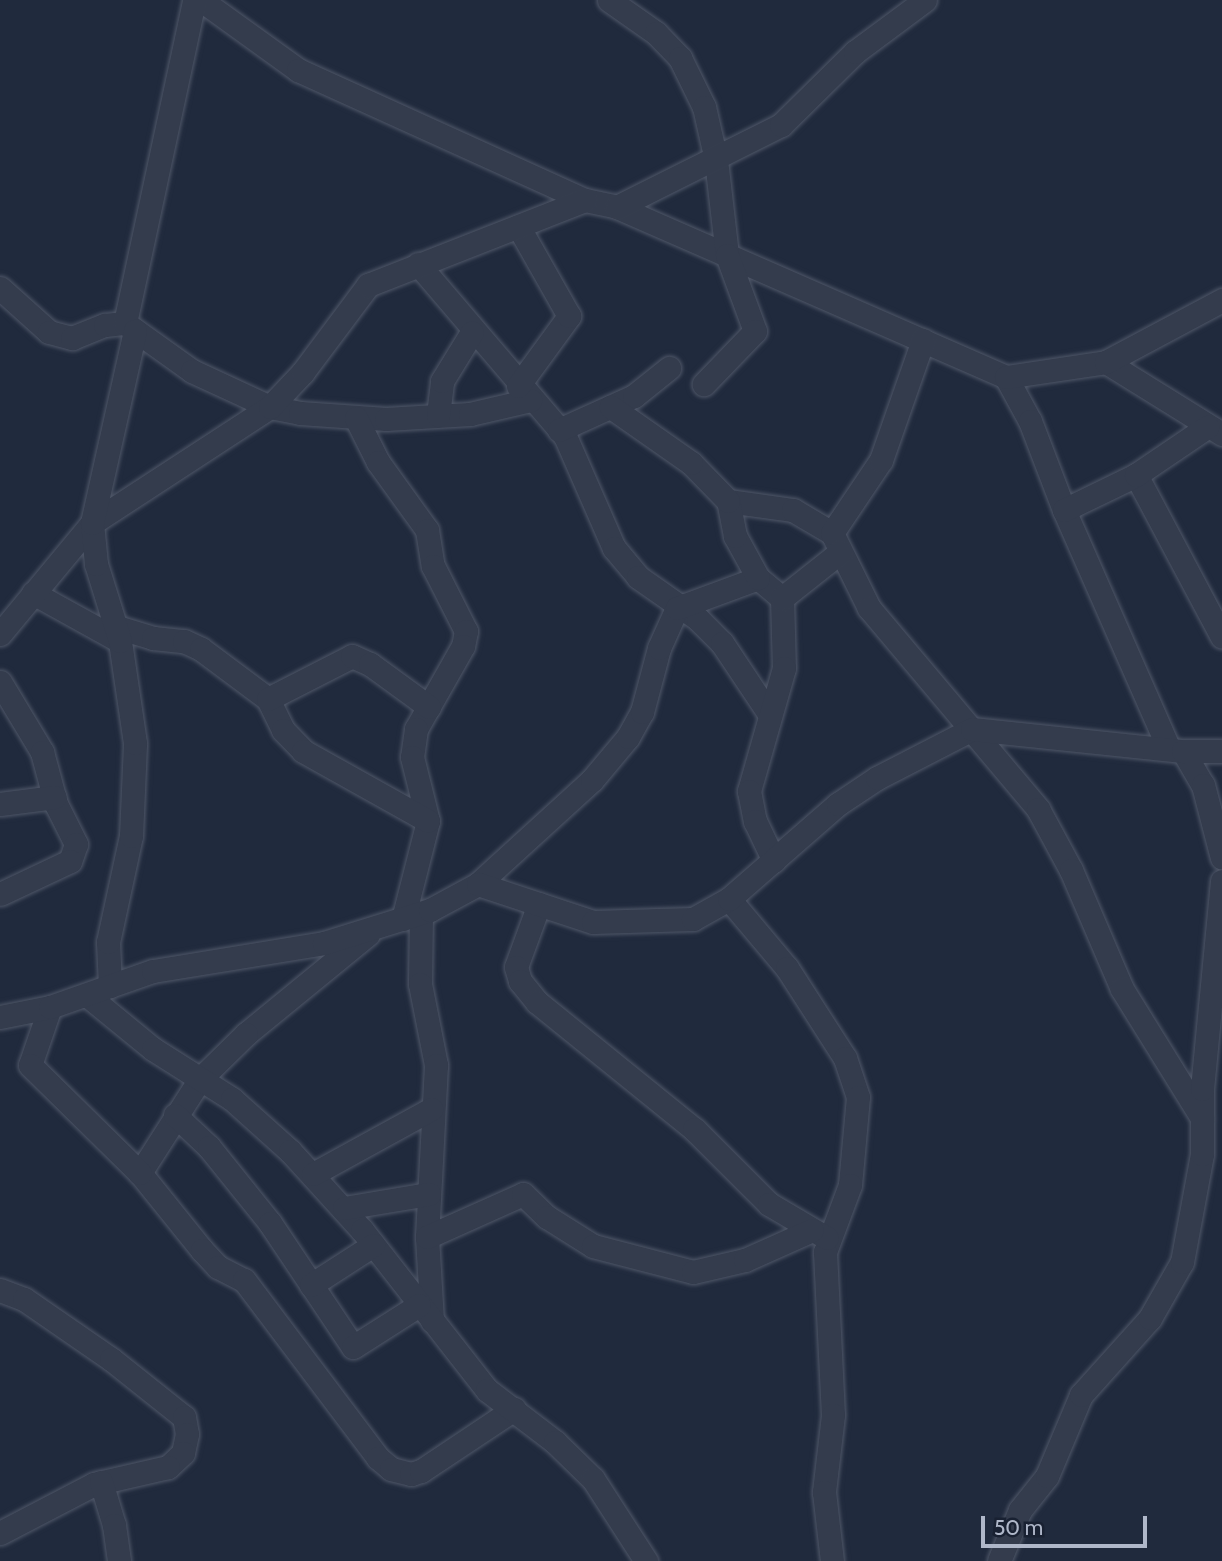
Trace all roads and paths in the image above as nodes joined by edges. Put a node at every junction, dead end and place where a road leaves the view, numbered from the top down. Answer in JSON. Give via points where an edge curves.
{"nodes":[{"id":1,"x":194,"y":0,"type":"edge"},
{"id":2,"x":201,"y":0,"type":"edge"},
{"id":3,"x":609,"y":0,"type":"edge"},
{"id":4,"x":925,"y":0,"type":"edge"},
{"id":5,"x":716,"y":160,"type":"junction"},
{"id":6,"x":586,"y":200,"type":"junction"},
{"id":7,"x":617,"y":207,"type":"junction"},
{"id":8,"x":519,"y":226,"type":"junction"},
{"id":9,"x":727,"y":255,"type":"junction"},
{"id":10,"x":418,"y":264,"type":"junction"},
{"id":11,"x":0,"y":288,"type":"edge"},
{"id":12,"x":1222,"y":300,"type":"edge"},
{"id":13,"x":130,"y":327,"type":"junction"},
{"id":14,"x":472,"y":332,"type":"junction"},
{"id":15,"x":923,"y":340,"type":"junction"},
{"id":16,"x":1106,"y":362,"type":"junction"},
{"id":17,"x":669,"y":368,"type":"dead end"},
{"id":18,"x":1006,"y":377,"type":"junction"},
{"id":19,"x":704,"y":384,"type":"dead end"},
{"id":20,"x":524,"y":393,"type":"junction"},
{"id":21,"x":270,"y":407,"type":"junction"},
{"id":22,"x":611,"y":407,"type":"junction"},
{"id":23,"x":439,"y":415,"type":"junction"},
{"id":24,"x":356,"y":418,"type":"junction"},
{"id":25,"x":559,"y":430,"type":"junction"},
{"id":26,"x":1214,"y":430,"type":"edge"},
{"id":27,"x":1136,"y":475,"type":"junction"},
{"id":28,"x":728,"y":501,"type":"junction"},
{"id":29,"x":1064,"y":510,"type":"junction"},
{"id":30,"x":92,"y":523,"type":"junction"},
{"id":31,"x":836,"y":542,"type":"junction"},
{"id":32,"x":758,"y":578,"type":"junction"},
{"id":33,"x":33,"y":593,"type":"junction"},
{"id":34,"x":782,"y":598,"type":"junction"},
{"id":35,"x":677,"y":608,"type":"junction"},
{"id":36,"x":9,"y":615,"type":"edge"},
{"id":37,"x":0,"y":634,"type":"edge"},
{"id":38,"x":119,"y":634,"type":"junction"},
{"id":39,"x":1222,"y":637,"type":"edge"},
{"id":40,"x":0,"y":682,"type":"edge"},
{"id":41,"x":268,"y":699,"type":"junction"},
{"id":42,"x":429,"y":707,"type":"junction"},
{"id":43,"x":768,"y":712,"type":"junction"},
{"id":44,"x":972,"y":729,"type":"junction"},
{"id":45,"x":1176,"y":750,"type":"junction"},
{"id":46,"x":1222,"y":751,"type":"edge"},
{"id":47,"x":55,"y":797,"type":"junction"},
{"id":48,"x":0,"y":804,"type":"edge"},
{"id":49,"x":428,"y":821,"type":"junction"},
{"id":50,"x":1222,"y":858,"type":"edge"},
{"id":51,"x":774,"y":861,"type":"junction"},
{"id":52,"x":1222,"y":881,"type":"edge"},
{"id":53,"x":478,"y":884,"type":"junction"},
{"id":54,"x":0,"y":894,"type":"edge"},
{"id":55,"x":729,"y":899,"type":"junction"},
{"id":56,"x":539,"y":904,"type":"junction"},
{"id":57,"x":412,"y":916,"type":"junction"},
{"id":58,"x":376,"y":927,"type":"junction"},
{"id":59,"x":110,"y":986,"type":"junction"},
{"id":60,"x":87,"y":995,"type":"junction"},
{"id":61,"x":50,"y":1007,"type":"junction"},
{"id":62,"x":0,"y":1017,"type":"edge"},
{"id":63,"x":200,"y":1079,"type":"junction"},
{"id":64,"x":431,"y":1109,"type":"junction"},
{"id":65,"x":175,"y":1115,"type":"junction"},
{"id":66,"x":1202,"y":1118,"type":"junction"},
{"id":67,"x":140,"y":1173,"type":"junction"},
{"id":68,"x":313,"y":1174,"type":"junction"},
{"id":69,"x":429,"y":1194,"type":"junction"},
{"id":70,"x":344,"y":1208,"type":"junction"},
{"id":71,"x":820,"y":1234,"type":"junction"},
{"id":72,"x":427,"y":1237,"type":"junction"},
{"id":73,"x":373,"y":1245,"type":"junction"},
{"id":74,"x":311,"y":1285,"type":"junction"},
{"id":75,"x":0,"y":1290,"type":"edge"},
{"id":76,"x":425,"y":1313,"type":"junction"},
{"id":77,"x":514,"y":1409,"type":"junction"},
{"id":78,"x":101,"y":1482,"type":"junction"},
{"id":79,"x":0,"y":1533,"type":"edge"},
{"id":80,"x":119,"y":1561,"type":"edge"},
{"id":81,"x":646,"y":1561,"type":"edge"},
{"id":82,"x":832,"y":1561,"type":"edge"},
{"id":83,"x":999,"y":1561,"type":"edge"}],
"edges":[{"from":1,"to":13,"type":"street"},
{"from":2,"to":6,"type":"street","via":[[218,17],[298,70]]},
{"from":3,"to":5,"type":"street","via":[[656,33],[680,58],[696,85]]},
{"from":4,"to":5,"type":"street","via":[[855,52],[781,125]]},
{"from":5,"to":7,"type":"street"},
{"from":5,"to":9,"type":"street"},
{"from":6,"to":7,"type":"street"},
{"from":6,"to":8,"type":"street"},
{"from":7,"to":9,"type":"street"},
{"from":8,"to":10,"type":"street","via":[[464,251]]},
{"from":8,"to":20,"type":"street","via":[[569,316]]},
{"from":9,"to":15,"type":"street"},
{"from":9,"to":19,"type":"street","via":[[755,331]]},
{"from":10,"to":14,"type":"street"},
{"from":10,"to":21,"type":"street","via":[[359,292],[303,372]]},
{"from":11,"to":13,"type":"street","via":[[40,328],[64,338]]},
{"from":12,"to":16,"type":"street"},
{"from":13,"to":21,"type":"street","via":[[192,371]]},
{"from":13,"to":30,"type":"street"},
{"from":14,"to":20,"type":"street"},
{"from":14,"to":23,"type":"street","via":[[442,381]]},
{"from":15,"to":18,"type":"street"},
{"from":15,"to":31,"type":"street","via":[[881,460]]},
{"from":16,"to":18,"type":"street"},
{"from":16,"to":26,"type":"street"},
{"from":17,"to":22,"type":"street","via":[[634,396]]},
{"from":18,"to":29,"type":"street","via":[[1030,421]]},
{"from":20,"to":23,"type":"street","via":[[470,414]]},
{"from":20,"to":25,"type":"street"},
{"from":21,"to":24,"type":"street"},
{"from":21,"to":30,"type":"street"},
{"from":22,"to":25,"type":"street"},
{"from":22,"to":28,"type":"street","via":[[691,463]]},
{"from":23,"to":24,"type":"street"},
{"from":24,"to":42,"type":"street","via":[[378,463],[427,530],[437,576],[464,622],[463,646]]},
{"from":25,"to":35,"type":"street","via":[[614,548],[638,578]]},
{"from":26,"to":27,"type":"street"},
{"from":27,"to":29,"type":"street"},
{"from":27,"to":39,"type":"street"},
{"from":28,"to":31,"type":"street","via":[[793,510]]},
{"from":28,"to":32,"type":"street","via":[[736,536]]},
{"from":29,"to":45,"type":"street"},
{"from":30,"to":33,"type":"street"},
{"from":30,"to":38,"type":"street","via":[[96,564]]},
{"from":31,"to":34,"type":"street"},
{"from":31,"to":44,"type":"street","via":[[869,608]]},
{"from":32,"to":34,"type":"street"},
{"from":32,"to":35,"type":"street"},
{"from":33,"to":36,"type":"street"},
{"from":33,"to":38,"type":"street"},
{"from":34,"to":43,"type":"street","via":[[784,668]]},
{"from":35,"to":43,"type":"street","via":[[722,643]]},
{"from":35,"to":53,"type":"street","via":[[659,648],[642,712],[628,737],[592,780]]},
{"from":36,"to":37,"type":"street"},
{"from":38,"to":41,"type":"street","via":[[184,641]]},
{"from":38,"to":59,"type":"street","via":[[135,743],[135,792],[108,942]]},
{"from":40,"to":47,"type":"street","via":[[42,752]]},
{"from":41,"to":42,"type":"street","via":[[352,656]]},
{"from":41,"to":49,"type":"street","via":[[284,730],[303,751]]},
{"from":42,"to":49,"type":"street","via":[[416,729],[412,757]]},
{"from":43,"to":51,"type":"street","via":[[749,798]]},
{"from":44,"to":45,"type":"street"},
{"from":44,"to":51,"type":"street","via":[[867,785]]},
{"from":44,"to":66,"type":"street","via":[[1053,834],[1122,989]]},
{"from":45,"to":46,"type":"street"},
{"from":45,"to":50,"type":"street","via":[[1203,785]]},
{"from":47,"to":48,"type":"street"},
{"from":47,"to":54,"type":"street","via":[[75,837],[73,856]]},
{"from":49,"to":57,"type":"street"},
{"from":51,"to":55,"type":"street"},
{"from":52,"to":66,"type":"street"},
{"from":53,"to":56,"type":"street"},
{"from":53,"to":57,"type":"street"},
{"from":55,"to":56,"type":"street","via":[[693,919],[623,923],[593,922]]},
{"from":55,"to":71,"type":"street","via":[[775,951],[852,1073],[858,1128],[853,1168]]},
{"from":56,"to":71,"type":"street","via":[[516,967],[520,981],[537,1002],[694,1129],[769,1204]]},
{"from":57,"to":58,"type":"street"},
{"from":57,"to":64,"type":"street","via":[[420,984],[436,1056]]},
{"from":58,"to":59,"type":"street","via":[[324,943],[153,971]]},
{"from":58,"to":63,"type":"street","via":[[272,1011]]},
{"from":59,"to":60,"type":"street"},
{"from":60,"to":61,"type":"street"},
{"from":60,"to":63,"type":"street","via":[[153,1049]]},
{"from":61,"to":62,"type":"street"},
{"from":61,"to":67,"type":"street","via":[[30,1060],[33,1069]]},
{"from":63,"to":65,"type":"street"},
{"from":63,"to":68,"type":"street","via":[[261,1124]]},
{"from":64,"to":68,"type":"street"},
{"from":64,"to":69,"type":"street"},
{"from":65,"to":67,"type":"street"},
{"from":65,"to":74,"type":"street","via":[[229,1171]]},
{"from":66,"to":83,"type":"street","via":[[1199,1175],[1182,1262],[1150,1318],[1081,1395],[1047,1476],[1020,1510]]},
{"from":67,"to":77,"type":"street","via":[[218,1267],[244,1280],[378,1458],[391,1469],[411,1474],[421,1471]]},
{"from":68,"to":70,"type":"street"},
{"from":69,"to":70,"type":"street"},
{"from":69,"to":72,"type":"street"},
{"from":70,"to":73,"type":"street"},
{"from":71,"to":72,"type":"street","via":[[693,1272],[593,1246],[547,1217],[523,1194]]},
{"from":71,"to":82,"type":"street","via":[[833,1415],[824,1492]]},
{"from":72,"to":76,"type":"street"},
{"from":73,"to":74,"type":"street"},
{"from":73,"to":76,"type":"street"},
{"from":74,"to":76,"type":"street","via":[[356,1348]]},
{"from":75,"to":78,"type":"street","via":[[24,1299],[111,1359],[186,1420],[186,1447],[173,1463]]},
{"from":76,"to":77,"type":"street","via":[[487,1390]]},
{"from":77,"to":81,"type":"street","via":[[593,1479]]},
{"from":78,"to":79,"type":"street"},
{"from":78,"to":80,"type":"street"}]}
